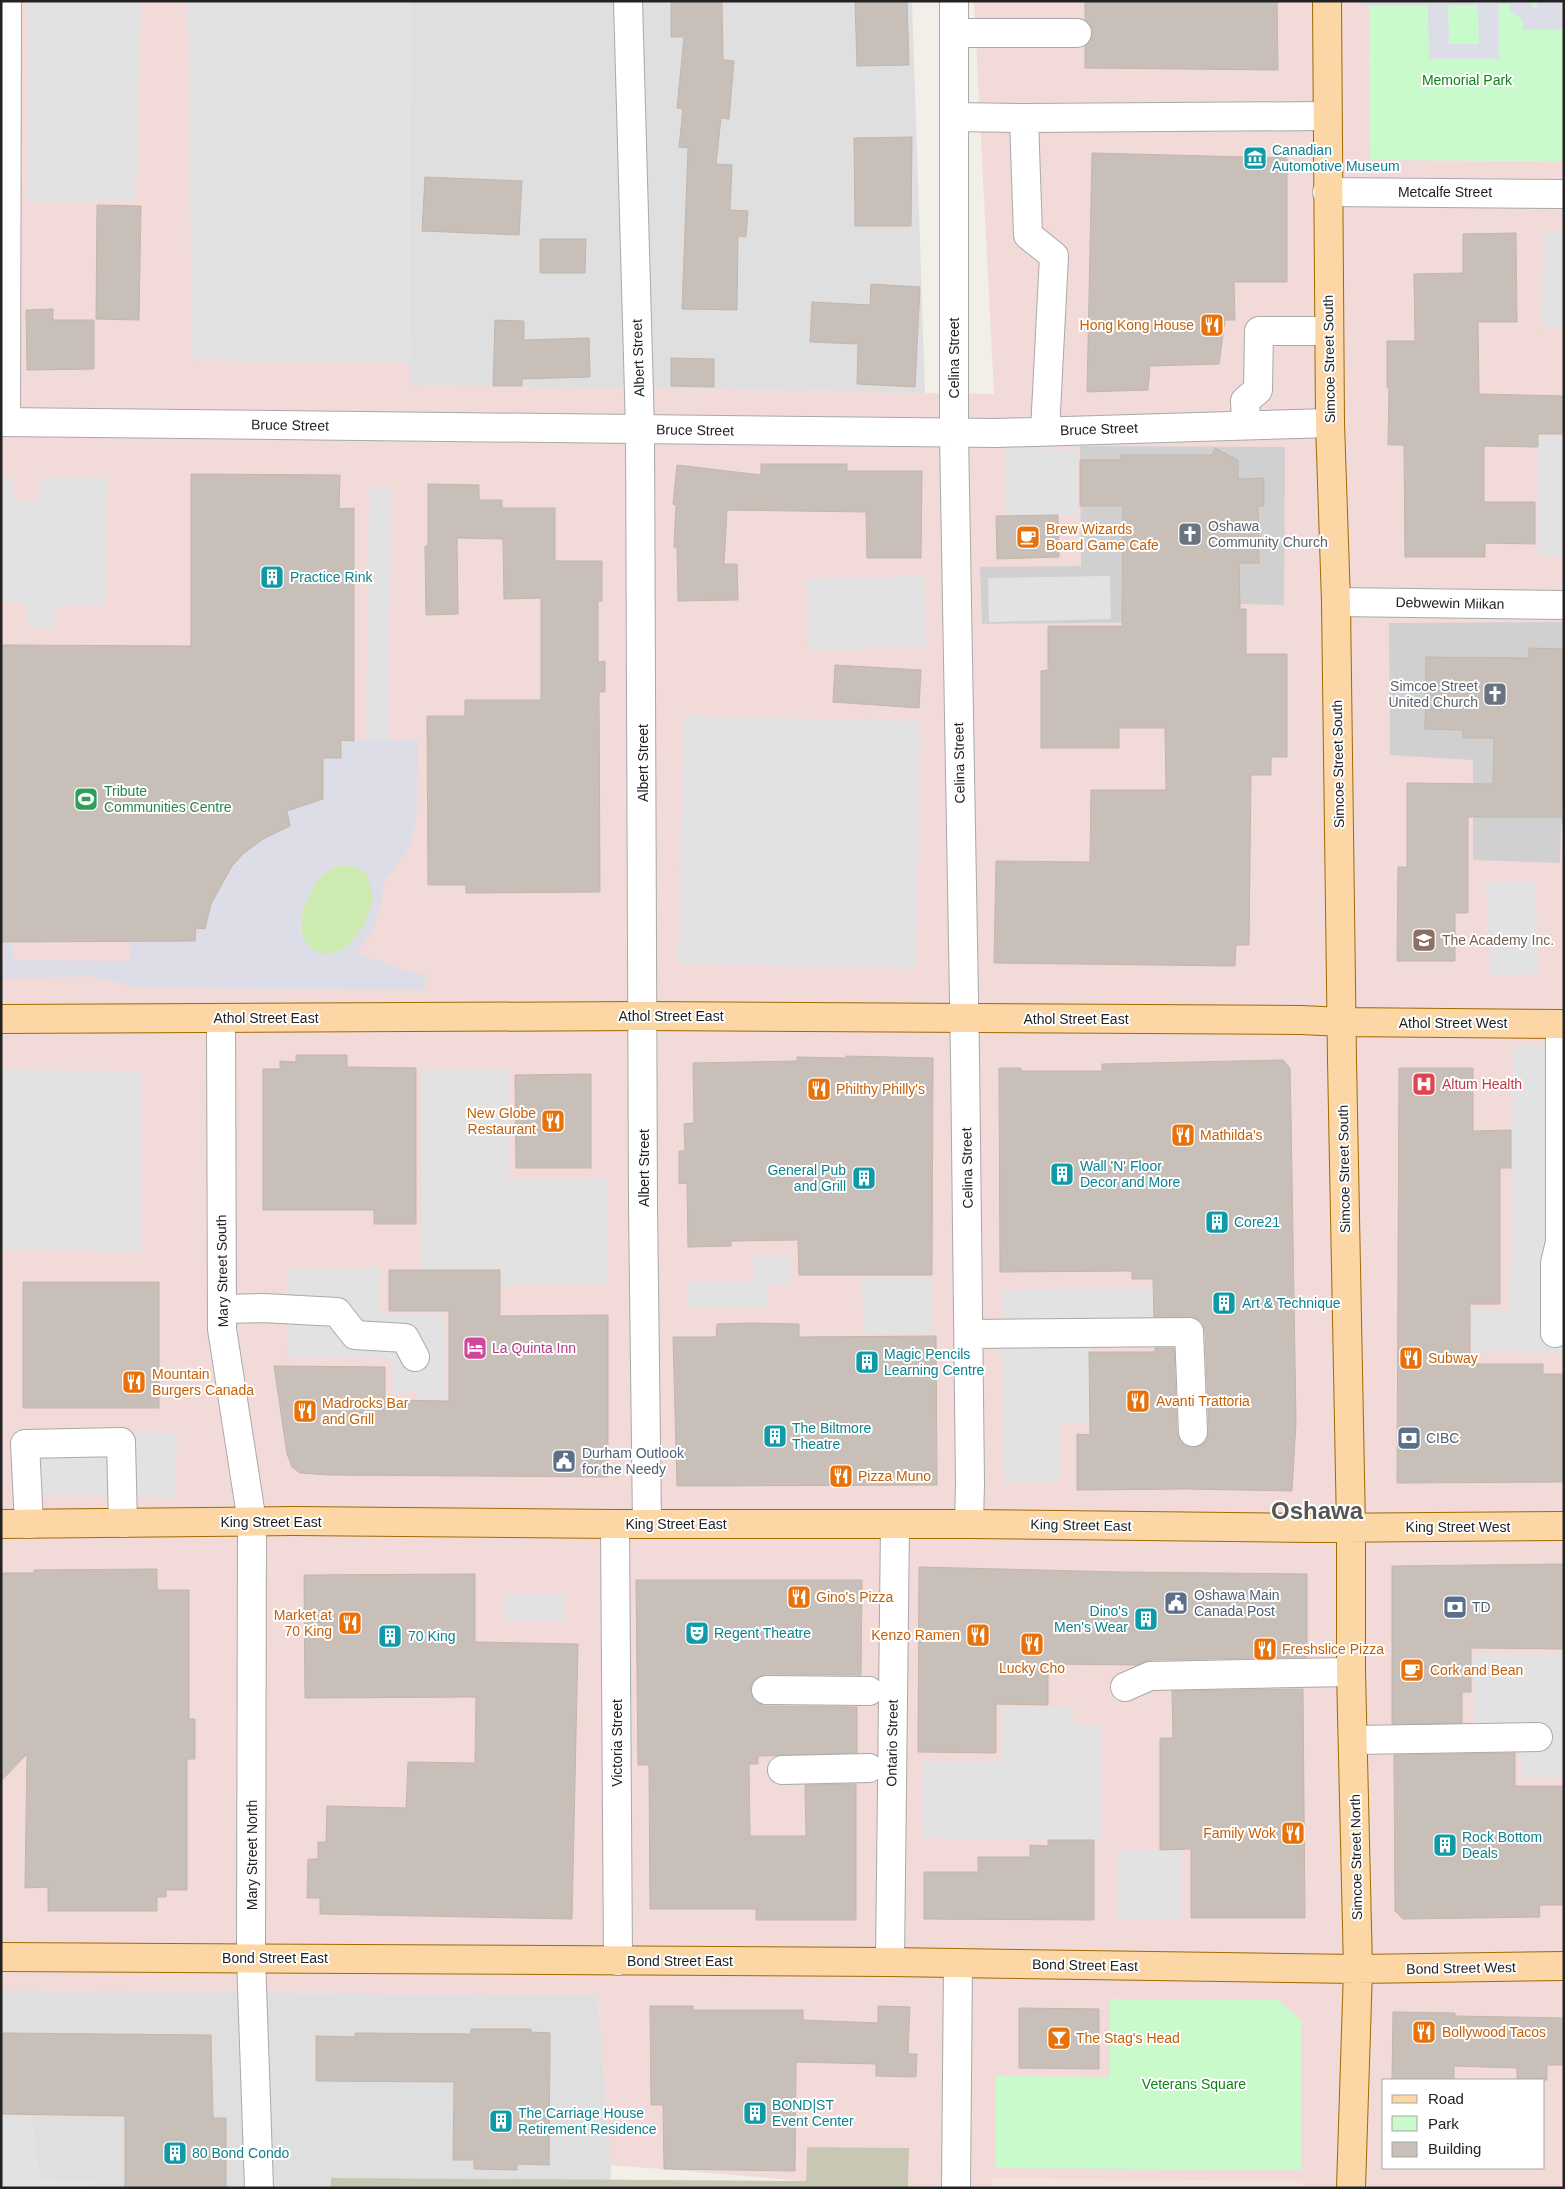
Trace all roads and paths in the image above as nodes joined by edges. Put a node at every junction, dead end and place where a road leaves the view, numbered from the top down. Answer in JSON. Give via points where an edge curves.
{"nodes":[{"id":1,"x":7,"y":1,"type":"edge"},
{"id":2,"x":628,"y":1,"type":"edge"},
{"id":3,"x":954,"y":1,"type":"edge"},
{"id":4,"x":1327,"y":1,"type":"edge"},
{"id":5,"x":954,"y":33,"type":"junction"},
{"id":6,"x":1077,"y":33,"type":"dead end"},
{"id":7,"x":1327,"y":116,"type":"junction"},
{"id":8,"x":954,"y":117,"type":"junction"},
{"id":9,"x":1024,"y":118,"type":"junction"},
{"id":10,"x":1327,"y":192,"type":"junction"},
{"id":11,"x":1564,"y":194,"type":"edge"},
{"id":12,"x":1329,"y":331,"type":"junction"},
{"id":13,"x":4,"y":422,"type":"edge"},
{"id":14,"x":1330,"y":422,"type":"junction"},
{"id":15,"x":1246,"y":424,"type":"junction"},
{"id":16,"x":640,"y":429,"type":"junction"},
{"id":17,"x":1046,"y":431,"type":"junction"},
{"id":18,"x":954,"y":433,"type":"junction"},
{"id":19,"x":1336,"y":602,"type":"junction"},
{"id":20,"x":1564,"y":605,"type":"edge"},
{"id":21,"x":643,"y":1016,"type":"junction"},
{"id":22,"x":221,"y":1018,"type":"junction"},
{"id":23,"x":964,"y":1018,"type":"junction"},
{"id":24,"x":1,"y":1019,"type":"edge"},
{"id":25,"x":1342,"y":1022,"type":"junction"},
{"id":26,"x":1562,"y":1024,"type":"edge"},
{"id":27,"x":1561,"y":1254,"type":"edge"},
{"id":28,"x":222,"y":1309,"type":"junction"},
{"id":29,"x":968,"y":1334,"type":"junction"},
{"id":30,"x":1556,"y":1334,"type":"dead end"},
{"id":31,"x":415,"y":1357,"type":"dead end"},
{"id":32,"x":1193,"y":1432,"type":"dead end"},
{"id":33,"x":252,"y":1522,"type":"junction"},
{"id":34,"x":123,"y":1523,"type":"junction"},
{"id":35,"x":1,"y":1524,"type":"edge"},
{"id":36,"x":29,"y":1524,"type":"junction"},
{"id":37,"x":615,"y":1524,"type":"junction"},
{"id":38,"x":647,"y":1524,"type":"junction"},
{"id":39,"x":895,"y":1524,"type":"junction"},
{"id":40,"x":969,"y":1524,"type":"junction"},
{"id":41,"x":1564,"y":1526,"type":"edge"},
{"id":42,"x":1352,"y":1527,"type":"junction"},
{"id":43,"x":1351,"y":1672,"type":"junction"},
{"id":44,"x":1125,"y":1687,"type":"dead end"},
{"id":45,"x":766,"y":1690,"type":"dead end"},
{"id":46,"x":869,"y":1691,"type":"dead end"},
{"id":47,"x":1538,"y":1737,"type":"dead end"},
{"id":48,"x":1354,"y":1740,"type":"junction"},
{"id":49,"x":869,"y":1768,"type":"dead end"},
{"id":50,"x":782,"y":1770,"type":"dead end"},
{"id":51,"x":1,"y":1957,"type":"edge"},
{"id":52,"x":251,"y":1957,"type":"junction"},
{"id":53,"x":618,"y":1961,"type":"junction"},
{"id":54,"x":890,"y":1962,"type":"junction"},
{"id":55,"x":958,"y":1963,"type":"junction"},
{"id":56,"x":1564,"y":1966,"type":"edge"},
{"id":57,"x":1358,"y":1969,"type":"junction"},
{"id":58,"x":259,"y":2188,"type":"edge"},
{"id":59,"x":956,"y":2188,"type":"edge"},
{"id":60,"x":1351,"y":2188,"type":"edge"}],
"edges":[{"from":1,"to":13,"type":"street"},
{"from":2,"to":16,"type":"street","name":"Albert Street"},
{"from":3,"to":5,"type":"street","name":"Celina Street"},
{"from":4,"to":7,"type":"main road","name":"Simcoe Street South"},
{"from":5,"to":6,"type":"street"},
{"from":5,"to":8,"type":"street","name":"Celina Street"},
{"from":7,"to":9,"type":"street"},
{"from":7,"to":10,"type":"main road","name":"Simcoe Street South"},
{"from":8,"to":9,"type":"street"},
{"from":8,"to":18,"type":"street","name":"Celina Street"},
{"from":9,"to":17,"type":"street","via":[[1028,234],[1054,256]]},
{"from":10,"to":11,"type":"street","name":"Metcalfe Street"},
{"from":10,"to":12,"type":"main road","name":"Simcoe Street South"},
{"from":12,"to":14,"type":"main road","name":"Simcoe Street South"},
{"from":12,"to":15,"type":"street","via":[[1259,330],[1258,390],[1245,401]]},
{"from":13,"to":16,"type":"street","name":"Bruce Street"},
{"from":14,"to":15,"type":"street","name":"Bruce Street"},
{"from":14,"to":19,"type":"main road","name":"Simcoe Street South"},
{"from":15,"to":17,"type":"street","name":"Bruce Street"},
{"from":16,"to":18,"type":"street","name":"Bruce Street"},
{"from":16,"to":21,"type":"street","name":"Albert Street"},
{"from":17,"to":18,"type":"street","name":"Bruce Street"},
{"from":18,"to":23,"type":"street","name":"Celina Street"},
{"from":19,"to":20,"type":"street","name":"Debwewin Miikan"},
{"from":19,"to":25,"type":"main road","name":"Simcoe Street South"},
{"from":21,"to":22,"type":"main road","name":"Athol Street East"},
{"from":21,"to":23,"type":"main road","name":"Athol Street East"},
{"from":21,"to":38,"type":"street","name":"Albert Street"},
{"from":22,"to":24,"type":"main road","name":"Athol Street East"},
{"from":22,"to":28,"type":"street","name":"Mary Street South"},
{"from":23,"to":25,"type":"main road","name":"Athol Street East"},
{"from":23,"to":29,"type":"street","name":"Celina Street"},
{"from":25,"to":26,"type":"main road","name":"Athol Street West"},
{"from":25,"to":42,"type":"main road","name":"Simcoe Street South"},
{"from":26,"to":27,"type":"street"},
{"from":27,"to":30,"type":"street","via":[[1555,1263]]},
{"from":28,"to":31,"type":"street","via":[[337,1312],[354,1335],[405,1338]]},
{"from":28,"to":33,"type":"street","name":"Mary Street South","via":[[222,1329]]},
{"from":29,"to":32,"type":"street","via":[[1189,1332]]},
{"from":29,"to":40,"type":"street","name":"Celina Street"},
{"from":33,"to":34,"type":"main road","name":"King Street East"},
{"from":33,"to":37,"type":"main road","name":"King Street East"},
{"from":33,"to":52,"type":"street","name":"Mary Street North"},
{"from":34,"to":36,"type":"main road","name":"King Street East"},
{"from":34,"to":36,"type":"street","via":[[121,1442],[24,1444]]},
{"from":35,"to":36,"type":"main road","name":"King Street East"},
{"from":37,"to":38,"type":"main road","name":"King Street East"},
{"from":37,"to":53,"type":"street","name":"Victoria Street"},
{"from":38,"to":39,"type":"main road","name":"King Street East"},
{"from":39,"to":40,"type":"main road","name":"King Street East"},
{"from":39,"to":54,"type":"street","name":"Ontario Street"},
{"from":40,"to":42,"type":"main road","name":"King Street East"},
{"from":41,"to":42,"type":"main road","name":"King Street West"},
{"from":42,"to":43,"type":"main road","name":"Simcoe Street North"},
{"from":43,"to":44,"type":"street","via":[[1150,1676]]},
{"from":43,"to":48,"type":"main road","name":"Simcoe Street North"},
{"from":45,"to":46,"type":"street"},
{"from":47,"to":48,"type":"street"},
{"from":48,"to":57,"type":"main road","name":"Simcoe Street North"},
{"from":49,"to":50,"type":"street"},
{"from":51,"to":52,"type":"main road","name":"Bond Street East"},
{"from":52,"to":53,"type":"main road","name":"Bond Street East"},
{"from":52,"to":58,"type":"street","name":"Mary Street North"},
{"from":53,"to":54,"type":"main road","name":"Bond Street East"},
{"from":54,"to":55,"type":"main road","name":"Bond Street East"},
{"from":55,"to":57,"type":"main road","name":"Bond Street East"},
{"from":55,"to":59,"type":"street"},
{"from":56,"to":57,"type":"main road","name":"Bond Street West"},
{"from":57,"to":60,"type":"main road","name":"Simcoe Street North"}]}
